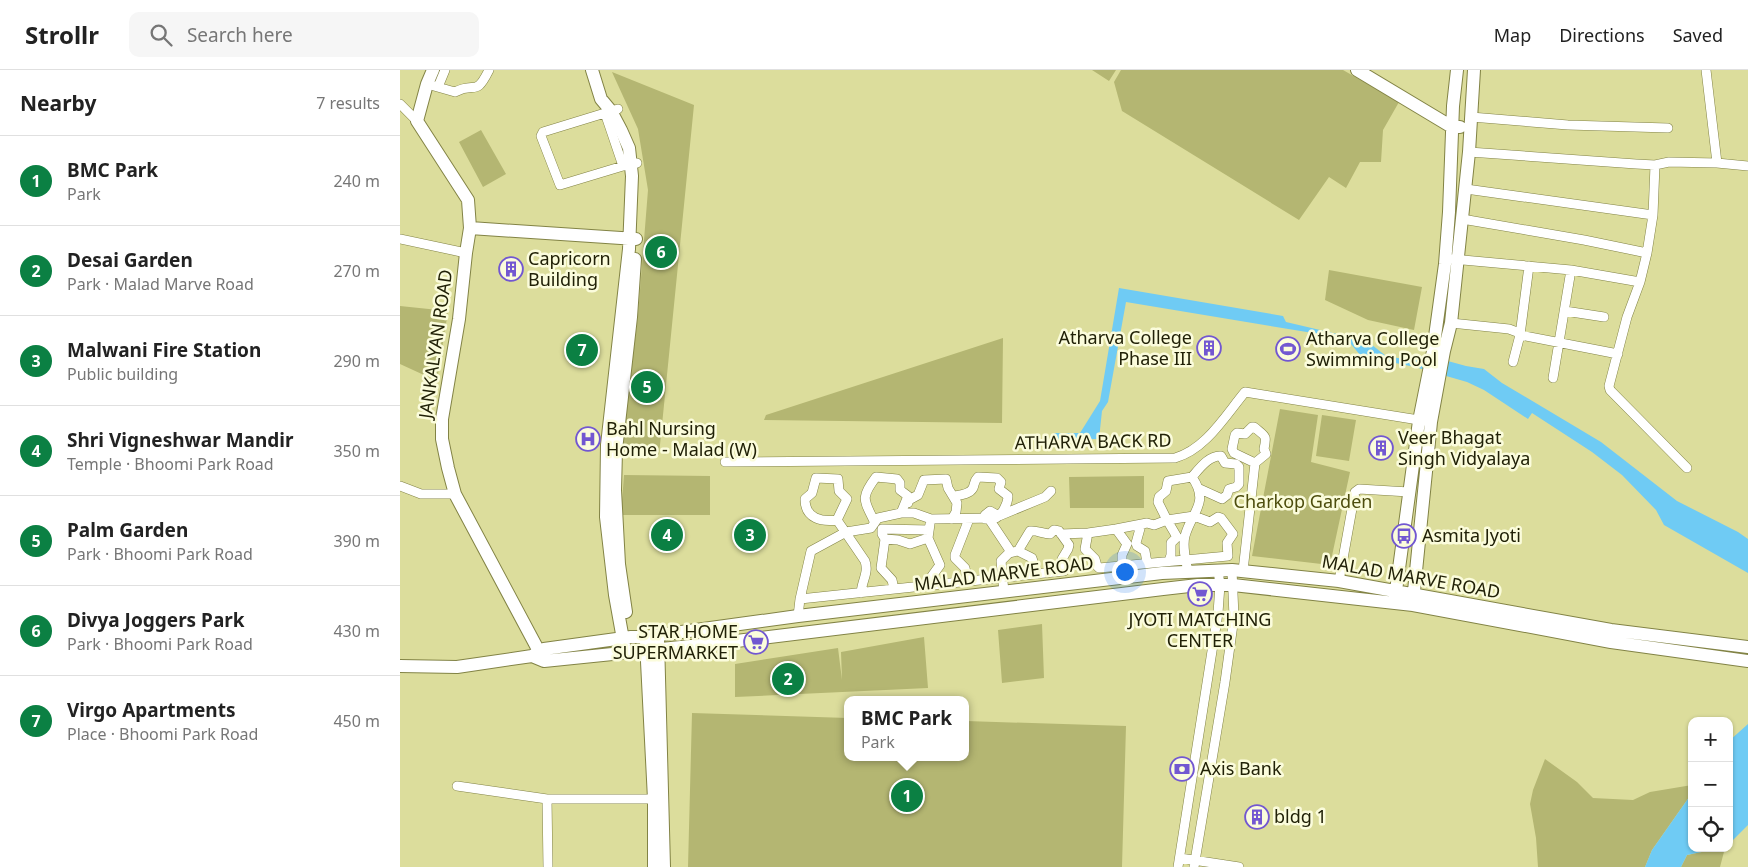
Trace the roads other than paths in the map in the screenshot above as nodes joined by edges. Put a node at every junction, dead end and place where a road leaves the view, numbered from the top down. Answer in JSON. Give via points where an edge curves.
{"nodes":[{"id":1,"x":433,"y":70,"type":"edge"},
{"id":2,"x":445,"y":70,"type":"edge"},
{"id":3,"x":1357,"y":70,"type":"edge"},
{"id":4,"x":1372,"y":70,"type":"edge"},
{"id":5,"x":1457,"y":70,"type":"edge"},
{"id":6,"x":1474,"y":70,"type":"edge"},
{"id":7,"x":1706,"y":70,"type":"edge"},
{"id":8,"x":486,"y":71,"type":"edge"},
{"id":9,"x":596,"y":71,"type":"edge"},
{"id":10,"x":433,"y":86,"type":"junction"},
{"id":11,"x":1411,"y":97,"type":"junction"},
{"id":12,"x":400,"y":104,"type":"edge"},
{"id":13,"x":611,"y":111,"type":"junction"},
{"id":14,"x":417,"y":120,"type":"junction"},
{"id":15,"x":1452,"y":122,"type":"junction"},
{"id":16,"x":1470,"y":122,"type":"junction"},
{"id":17,"x":1668,"y":128,"type":"dead end"},
{"id":18,"x":1469,"y":152,"type":"junction"},
{"id":19,"x":1717,"y":163,"type":"junction"},
{"id":20,"x":630,"y":164,"type":"junction"},
{"id":21,"x":1655,"y":165,"type":"junction"},
{"id":22,"x":1748,"y":166,"type":"edge"},
{"id":23,"x":1466,"y":188,"type":"junction"},
{"id":24,"x":1653,"y":215,"type":"junction"},
{"id":25,"x":1462,"y":219,"type":"junction"},
{"id":26,"x":470,"y":228,"type":"junction"},
{"id":27,"x":400,"y":239,"type":"edge"},
{"id":28,"x":632,"y":239,"type":"junction"},
{"id":29,"x":466,"y":253,"type":"junction"},
{"id":30,"x":1647,"y":253,"type":"junction"},
{"id":31,"x":1451,"y":258,"type":"junction"},
{"id":32,"x":1529,"y":266,"type":"junction"},
{"id":33,"x":1571,"y":270,"type":"junction"},
{"id":34,"x":1640,"y":282,"type":"junction"},
{"id":35,"x":1441,"y":293,"type":"junction"},
{"id":36,"x":1454,"y":294,"type":"junction"},
{"id":37,"x":1565,"y":310,"type":"junction"},
{"id":38,"x":1604,"y":317,"type":"dead end"},
{"id":39,"x":1451,"y":323,"type":"junction"},
{"id":40,"x":1520,"y":335,"type":"junction"},
{"id":41,"x":1558,"y":343,"type":"junction"},
{"id":42,"x":1618,"y":354,"type":"junction"},
{"id":43,"x":1512,"y":362,"type":"dead end"},
{"id":44,"x":1553,"y":378,"type":"dead end"},
{"id":45,"x":1425,"y":422,"type":"junction"},
{"id":46,"x":725,"y":462,"type":"dead end"},
{"id":47,"x":1688,"y":468,"type":"dead end"},
{"id":48,"x":1255,"y":469,"type":"junction"},
{"id":49,"x":1238,"y":471,"type":"junction"},
{"id":50,"x":1192,"y":477,"type":"junction"},
{"id":51,"x":400,"y":486,"type":"edge"},
{"id":52,"x":1200,"y":489,"type":"junction"},
{"id":53,"x":1052,"y":491,"type":"dead end"},
{"id":54,"x":1409,"y":492,"type":"junction"},
{"id":55,"x":455,"y":494,"type":"junction"},
{"id":56,"x":955,"y":496,"type":"junction"},
{"id":57,"x":847,"y":500,"type":"junction"},
{"id":58,"x":864,"y":500,"type":"junction"},
{"id":59,"x":907,"y":501,"type":"junction"},
{"id":60,"x":901,"y":513,"type":"junction"},
{"id":61,"x":914,"y":513,"type":"junction"},
{"id":62,"x":999,"y":516,"type":"junction"},
{"id":63,"x":1194,"y":516,"type":"junction"},
{"id":64,"x":931,"y":519,"type":"junction"},
{"id":65,"x":952,"y":519,"type":"junction"},
{"id":66,"x":969,"y":519,"type":"junction"},
{"id":67,"x":987,"y":519,"type":"junction"},
{"id":68,"x":838,"y":520,"type":"junction"},
{"id":69,"x":1167,"y":520,"type":"junction"},
{"id":70,"x":874,"y":521,"type":"junction"},
{"id":71,"x":1141,"y":525,"type":"junction"},
{"id":72,"x":1116,"y":528,"type":"junction"},
{"id":73,"x":846,"y":532,"type":"junction"},
{"id":74,"x":1088,"y":533,"type":"junction"},
{"id":75,"x":929,"y":534,"type":"junction"},
{"id":76,"x":1061,"y":534,"type":"junction"},
{"id":77,"x":885,"y":539,"type":"junction"},
{"id":78,"x":1068,"y":549,"type":"junction"},
{"id":79,"x":1085,"y":550,"type":"junction"},
{"id":80,"x":1014,"y":552,"type":"junction"},
{"id":81,"x":1245,"y":555,"type":"junction"},
{"id":82,"x":1228,"y":556,"type":"junction"},
{"id":83,"x":1169,"y":561,"type":"junction"},
{"id":84,"x":1147,"y":563,"type":"junction"},
{"id":85,"x":1122,"y":566,"type":"junction"},
{"id":86,"x":1187,"y":566,"type":"junction"},
{"id":87,"x":1218,"y":570,"type":"junction"},
{"id":88,"x":1238,"y":570,"type":"junction"},
{"id":89,"x":1037,"y":574,"type":"junction"},
{"id":90,"x":1002,"y":578,"type":"junction"},
{"id":91,"x":968,"y":581,"type":"junction"},
{"id":92,"x":1339,"y":581,"type":"junction"},
{"id":93,"x":932,"y":585,"type":"junction"},
{"id":94,"x":1220,"y":585,"type":"junction"},
{"id":95,"x":1233,"y":585,"type":"junction"},
{"id":96,"x":894,"y":589,"type":"junction"},
{"id":97,"x":1004,"y":592,"type":"junction"},
{"id":98,"x":861,"y":593,"type":"junction"},
{"id":99,"x":1395,"y":597,"type":"junction"},
{"id":100,"x":800,"y":599,"type":"junction"},
{"id":101,"x":1413,"y":599,"type":"junction"},
{"id":102,"x":798,"y":616,"type":"junction"},
{"id":103,"x":782,"y":619,"type":"junction"},
{"id":104,"x":713,"y":628,"type":"junction"},
{"id":105,"x":782,"y":634,"type":"junction"},
{"id":106,"x":627,"y":637,"type":"junction"},
{"id":107,"x":652,"y":643,"type":"junction"},
{"id":108,"x":715,"y":643,"type":"junction"},
{"id":109,"x":1748,"y":647,"type":"edge"},
{"id":110,"x":630,"y":652,"type":"junction"},
{"id":111,"x":538,"y":656,"type":"junction"},
{"id":112,"x":1748,"y":661,"type":"edge"},
{"id":113,"x":400,"y":666,"type":"edge"},
{"id":114,"x":1191,"y":784,"type":"junction"},
{"id":115,"x":457,"y":786,"type":"dead end"},
{"id":116,"x":1208,"y":786,"type":"junction"},
{"id":117,"x":547,"y":799,"type":"junction"},
{"id":118,"x":659,"y":799,"type":"junction"},
{"id":119,"x":1184,"y":830,"type":"junction"},
{"id":120,"x":1200,"y":833,"type":"junction"},
{"id":121,"x":1179,"y":862,"type":"edge"},
{"id":122,"x":1195,"y":863,"type":"edge"},
{"id":123,"x":1225,"y":866,"type":"edge"},
{"id":124,"x":548,"y":867,"type":"edge"},
{"id":125,"x":654,"y":867,"type":"edge"},
{"id":126,"x":664,"y":867,"type":"edge"},
{"id":127,"x":1239,"y":867,"type":"edge"}],
"edges":[{"from":1,"to":10,"type":"main road"},
{"from":2,"to":10,"type":"street"},
{"from":3,"to":11,"type":"main road"},
{"from":4,"to":11,"type":"main road"},
{"from":5,"to":15,"type":"main road"},
{"from":6,"to":16,"type":"main road"},
{"from":7,"to":19,"type":"street"},
{"from":8,"to":10,"type":"street","via":[[482,84],[477,88],[455,92]]},
{"from":9,"to":13,"type":"main road"},
{"from":10,"to":14,"type":"main road"},
{"from":11,"to":15,"type":"main road"},
{"from":12,"to":14,"type":"street"},
{"from":13,"to":20,"type":"street"},
{"from":13,"to":20,"type":"main road","via":[[634,141]]},
{"from":13,"to":20,"type":"street","via":[[543,132],[540,136],[560,185]]},
{"from":14,"to":26,"type":"main road","name":"JANKALYAN ROAD","via":[[468,200]]},
{"from":15,"to":16,"type":"main road"},
{"from":15,"to":31,"type":"main road"},
{"from":16,"to":17,"type":"street"},
{"from":16,"to":18,"type":"main road"},
{"from":18,"to":21,"type":"street"},
{"from":18,"to":23,"type":"main road"},
{"from":19,"to":21,"type":"street","via":[[1669,162]]},
{"from":19,"to":22,"type":"street"},
{"from":20,"to":28,"type":"main road","via":[[634,203]]},
{"from":21,"to":24,"type":"street"},
{"from":23,"to":24,"type":"street"},
{"from":23,"to":25,"type":"main road"},
{"from":24,"to":30,"type":"street"},
{"from":25,"to":30,"type":"street"},
{"from":25,"to":31,"type":"main road"},
{"from":26,"to":28,"type":"main road"},
{"from":26,"to":29,"type":"main road","name":"JANKALYAN ROAD"},
{"from":27,"to":29,"type":"street"},
{"from":28,"to":106,"type":"main road","via":[[611,446],[614,548]]},
{"from":29,"to":55,"type":"main road","name":"JANKALYAN ROAD","via":[[459,319],[442,419],[442,439]]},
{"from":30,"to":34,"type":"street"},
{"from":31,"to":32,"type":"street"},
{"from":31,"to":35,"type":"main road"},
{"from":31,"to":36,"type":"main road"},
{"from":32,"to":33,"type":"street"},
{"from":32,"to":40,"type":"street"},
{"from":33,"to":34,"type":"street"},
{"from":33,"to":37,"type":"street"},
{"from":34,"to":42,"type":"street"},
{"from":35,"to":36,"type":"main road"},
{"from":35,"to":45,"type":"main road"},
{"from":36,"to":39,"type":"main road"},
{"from":37,"to":38,"type":"street"},
{"from":37,"to":41,"type":"street"},
{"from":39,"to":40,"type":"street","via":[[1509,329]]},
{"from":39,"to":45,"type":"main road"},
{"from":40,"to":41,"type":"street"},
{"from":40,"to":43,"type":"street"},
{"from":41,"to":42,"type":"street"},
{"from":41,"to":44,"type":"street"},
{"from":42,"to":47,"type":"street","via":[[1608,386],[1610,390]]},
{"from":45,"to":46,"type":"street","name":"ATHARVA BACK RD","via":[[1245,392],[1207,438],[1188,454],[1175,458]]},
{"from":45,"to":54,"type":"main road"},
{"from":45,"to":101,"type":"main road"},
{"from":48,"to":48,"type":"street","via":[[1266,454],[1267,440],[1252,428],[1245,434],[1235,434],[1232,449]]},
{"from":48,"to":49,"type":"street"},
{"from":48,"to":81,"type":"street"},
{"from":49,"to":50,"type":"street","via":[[1236,464],[1224,464],[1221,456],[1216,456]]},
{"from":49,"to":52,"type":"street","via":[[1239,484],[1229,489],[1222,499]]},
{"from":50,"to":52,"type":"street"},
{"from":50,"to":69,"type":"street","via":[[1168,481],[1158,502]]},
{"from":51,"to":55,"type":"street","via":[[421,494]]},
{"from":52,"to":63,"type":"street"},
{"from":53,"to":62,"type":"street","via":[[1040,500]]},
{"from":54,"to":92,"type":"street","via":[[1359,489],[1355,492]]},
{"from":54,"to":99,"type":"main road"},
{"from":55,"to":111,"type":"main road","name":"JANKALYAN ROAD"},
{"from":56,"to":59,"type":"street","via":[[946,479],[924,480],[918,495]]},
{"from":56,"to":62,"type":"street","via":[[972,490],[978,477],[997,478],[1001,482],[999,489],[1008,496]]},
{"from":56,"to":65,"type":"street","via":[[956,512]]},
{"from":57,"to":58,"type":"street"},
{"from":57,"to":68,"type":"street"},
{"from":57,"to":68,"type":"street","via":[[839,491],[838,479],[816,478],[812,493],[805,499],[812,517],[823,522]]},
{"from":58,"to":59,"type":"street","via":[[876,477],[896,479],[900,490],[908,496]]},
{"from":58,"to":70,"type":"street"},
{"from":59,"to":60,"type":"street"},
{"from":59,"to":61,"type":"street"},
{"from":60,"to":61,"type":"street"},
{"from":60,"to":70,"type":"street"},
{"from":61,"to":64,"type":"street"},
{"from":62,"to":67,"type":"street"},
{"from":63,"to":69,"type":"street"},
{"from":63,"to":82,"type":"street","via":[[1208,522],[1221,518],[1233,534],[1227,543]]},
{"from":63,"to":86,"type":"street","via":[[1184,538]]},
{"from":64,"to":65,"type":"street"},
{"from":64,"to":75,"type":"street"},
{"from":65,"to":66,"type":"street"},
{"from":66,"to":67,"type":"street"},
{"from":66,"to":91,"type":"street","via":[[955,554]]},
{"from":67,"to":80,"type":"street"},
{"from":68,"to":73,"type":"street"},
{"from":69,"to":71,"type":"street","via":[[1154,526],[1148,523]]},
{"from":69,"to":83,"type":"street","via":[[1177,538],[1171,543]]},
{"from":70,"to":73,"type":"street","via":[[871,528]]},
{"from":71,"to":72,"type":"street"},
{"from":71,"to":84,"type":"street","via":[[1136,543],[1145,551]]},
{"from":72,"to":74,"type":"street"},
{"from":72,"to":85,"type":"street","via":[[1127,544]]},
{"from":73,"to":98,"type":"street","via":[[868,569]]},
{"from":73,"to":100,"type":"street","via":[[811,551]]},
{"from":74,"to":76,"type":"street"},
{"from":74,"to":79,"type":"street"},
{"from":75,"to":77,"type":"street","via":[[910,544]]},
{"from":75,"to":77,"type":"street","via":[[882,529]]},
{"from":75,"to":93,"type":"street","via":[[940,564],[932,576]]},
{"from":76,"to":78,"type":"street","via":[[1069,545]]},
{"from":76,"to":80,"type":"street","via":[[1059,530],[1050,534],[1030,531]]},
{"from":77,"to":96,"type":"street","via":[[881,568],[892,580]]},
{"from":78,"to":79,"type":"street"},
{"from":78,"to":89,"type":"street","via":[[1062,559],[1064,572]]},
{"from":79,"to":85,"type":"street","via":[[1099,568]]},
{"from":80,"to":89,"type":"street","via":[[1032,558]]},
{"from":80,"to":90,"type":"street","via":[[1001,561]]},
{"from":81,"to":82,"type":"street"},
{"from":81,"to":88,"type":"street"},
{"from":82,"to":86,"type":"street"},
{"from":83,"to":84,"type":"street"},
{"from":83,"to":86,"type":"street"},
{"from":84,"to":85,"type":"street"},
{"from":86,"to":87,"type":"main road","name":"MALAD MARVE ROAD"},
{"from":86,"to":97,"type":"main road","name":"MALAD MARVE ROAD","via":[[1162,573]]},
{"from":87,"to":88,"type":"main road","name":"MALAD MARVE ROAD"},
{"from":87,"to":94,"type":"street"},
{"from":88,"to":92,"type":"main road","name":"MALAD MARVE ROAD"},
{"from":88,"to":95,"type":"street"},
{"from":89,"to":90,"type":"street"},
{"from":90,"to":91,"type":"street"},
{"from":90,"to":97,"type":"street"},
{"from":91,"to":93,"type":"street"},
{"from":92,"to":99,"type":"main road","name":"MALAD MARVE ROAD"},
{"from":93,"to":96,"type":"street"},
{"from":94,"to":95,"type":"main road","name":"MALAD MARVE ROAD"},
{"from":94,"to":105,"type":"main road","name":"MALAD MARVE ROAD","via":[[1163,588]]},
{"from":94,"to":114,"type":"street"},
{"from":95,"to":99,"type":"main road","name":"MALAD MARVE ROAD"},
{"from":95,"to":116,"type":"street","via":[[1234,617]]},
{"from":96,"to":98,"type":"street"},
{"from":97,"to":102,"type":"main road","name":"MALAD MARVE ROAD"},
{"from":98,"to":100,"type":"street"},
{"from":99,"to":101,"type":"main road","name":"MALAD MARVE ROAD"},
{"from":100,"to":102,"type":"street"},
{"from":101,"to":109,"type":"main road","name":"MALAD MARVE ROAD","via":[[1611,630]]},
{"from":101,"to":112,"type":"main road","name":"MALAD MARVE ROAD","via":[[1611,642]]},
{"from":102,"to":103,"type":"main road","name":"MALAD MARVE ROAD"},
{"from":103,"to":104,"type":"main road","name":"MALAD MARVE ROAD"},
{"from":103,"to":105,"type":"main road"},
{"from":104,"to":107,"type":"main road","name":"MALAD MARVE ROAD"},
{"from":104,"to":108,"type":"main road"},
{"from":105,"to":108,"type":"main road","name":"MALAD MARVE ROAD"},
{"from":106,"to":107,"type":"main road","name":"MALAD MARVE ROAD"},
{"from":106,"to":110,"type":"main road"},
{"from":106,"to":111,"type":"main road","name":"MALAD MARVE ROAD","via":[[544,648]]},
{"from":107,"to":108,"type":"main road","name":"MALAD MARVE ROAD"},
{"from":107,"to":110,"type":"main road"},
{"from":107,"to":118,"type":"main road"},
{"from":110,"to":111,"type":"main road"},
{"from":111,"to":113,"type":"main road","via":[[457,667]]},
{"from":114,"to":116,"type":"street"},
{"from":114,"to":119,"type":"street"},
{"from":115,"to":117,"type":"street"},
{"from":116,"to":120,"type":"street"},
{"from":117,"to":118,"type":"street"},
{"from":117,"to":124,"type":"street"},
{"from":118,"to":125,"type":"main road"},
{"from":118,"to":126,"type":"main road"},
{"from":119,"to":120,"type":"street"},
{"from":119,"to":121,"type":"street"},
{"from":120,"to":122,"type":"street"},
{"from":121,"to":122,"type":"street"},
{"from":122,"to":123,"type":"street"},
{"from":123,"to":127,"type":"street"}]}
